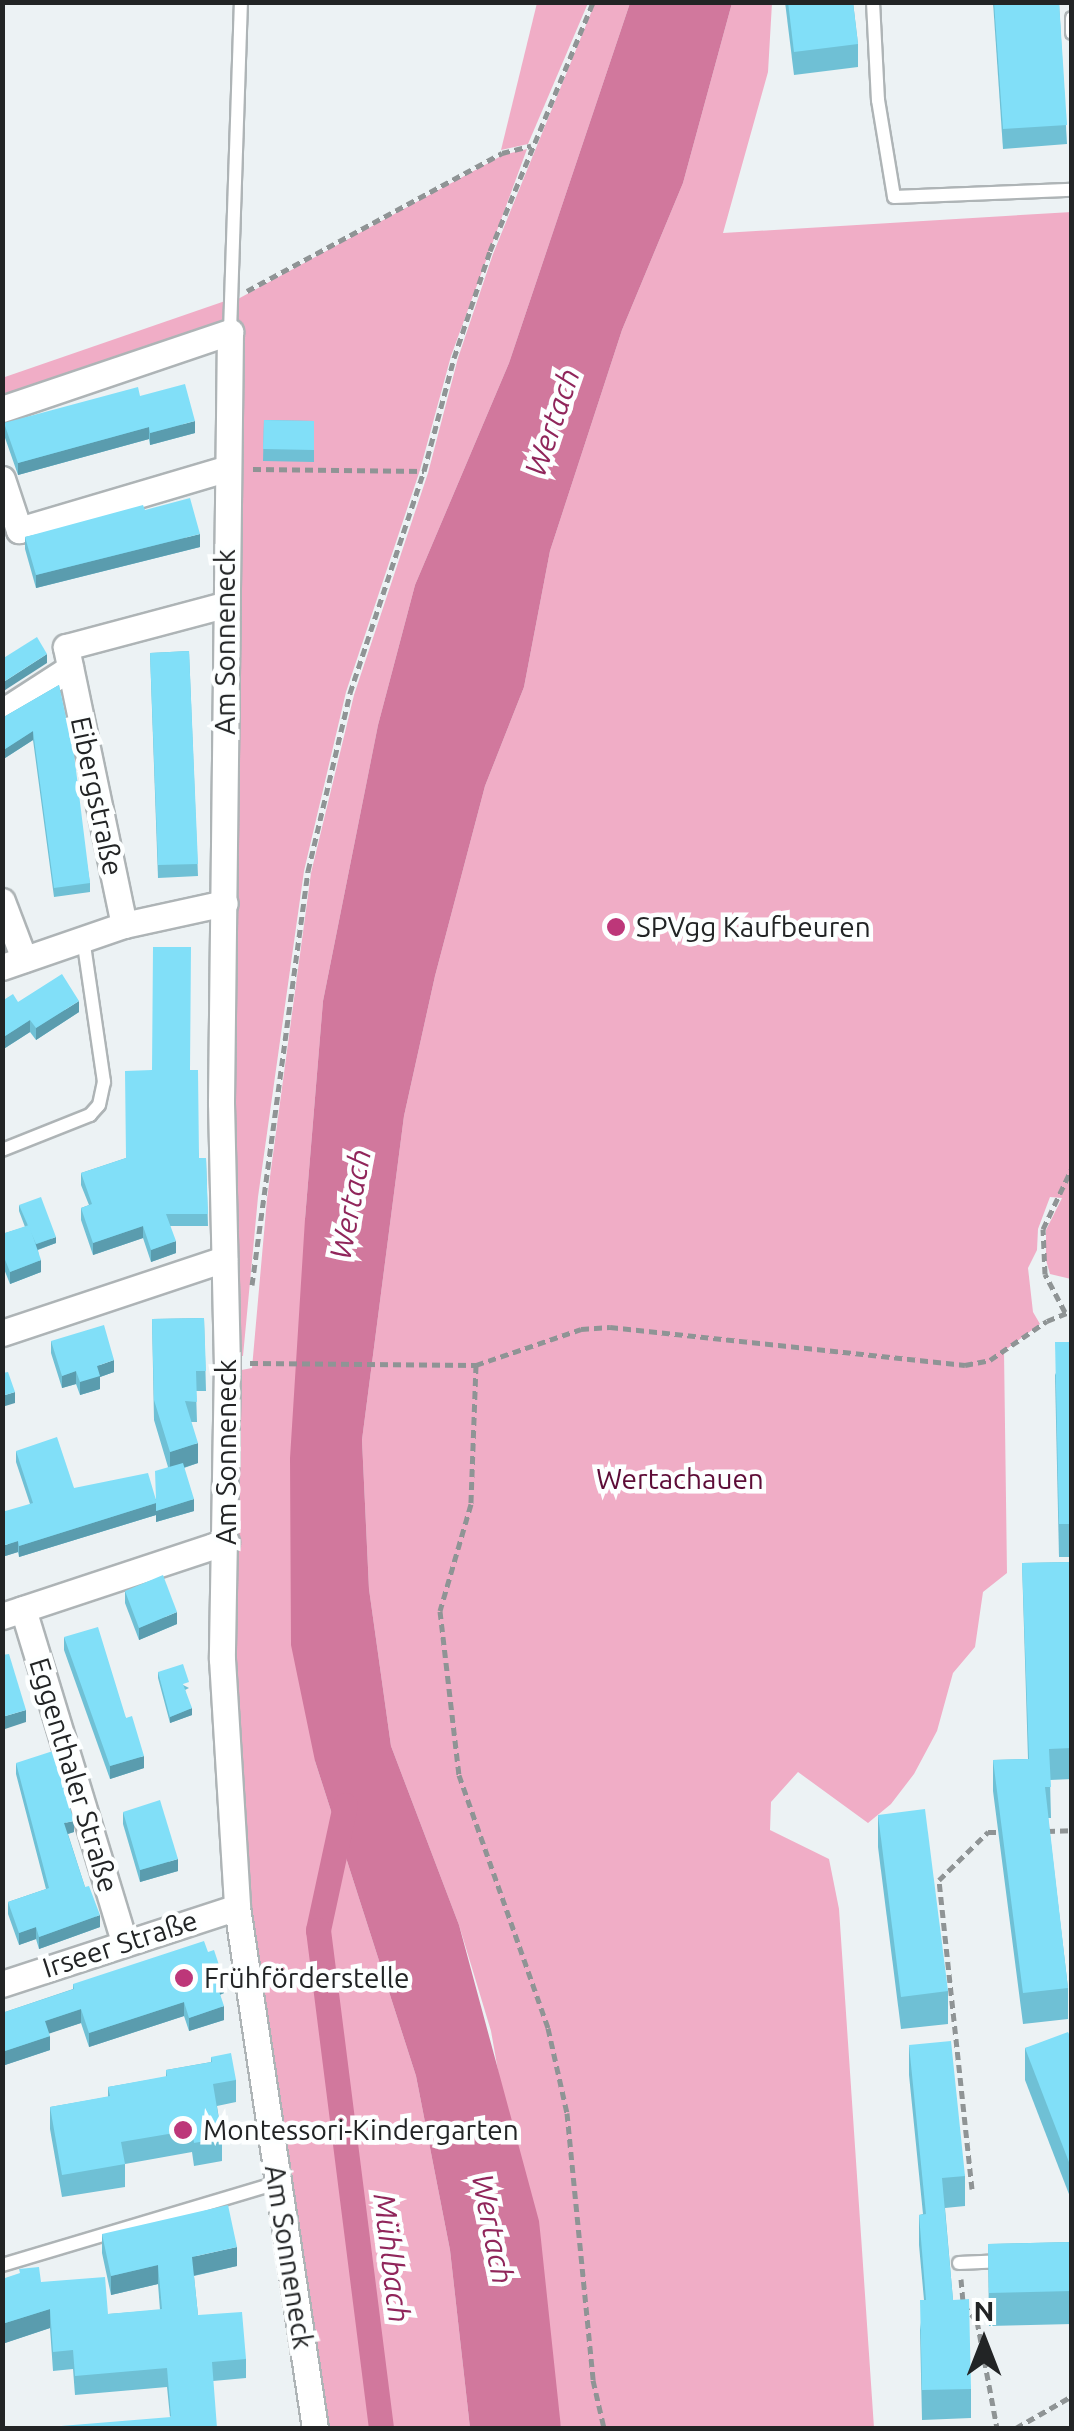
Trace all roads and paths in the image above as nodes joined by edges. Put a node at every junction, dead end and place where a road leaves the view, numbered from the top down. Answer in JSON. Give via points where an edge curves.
{"nodes":[{"id":1,"x":242,"y":2,"type":"edge"},
{"id":2,"x":592,"y":2,"type":"edge"},
{"id":3,"x":872,"y":2,"type":"edge"},
{"id":4,"x":1072,"y":18,"type":"edge"},
{"id":5,"x":1072,"y":33,"type":"edge"},
{"id":6,"x":531,"y":146,"type":"junction"},
{"id":7,"x":1072,"y":190,"type":"edge"},
{"id":8,"x":232,"y":299,"type":"junction"},
{"id":9,"x":230,"y":332,"type":"junction"},
{"id":10,"x":2,"y":409,"type":"edge"},
{"id":11,"x":225,"y":469,"type":"junction"},
{"id":12,"x":424,"y":471,"type":"junction"},
{"id":13,"x":2,"y":480,"type":"edge"},
{"id":14,"x":224,"y":605,"type":"junction"},
{"id":15,"x":70,"y":668,"type":"junction"},
{"id":16,"x":2,"y":712,"type":"edge"},
{"id":17,"x":2,"y":900,"type":"edge"},
{"id":18,"x":225,"y":903,"type":"junction"},
{"id":19,"x":124,"y":925,"type":"junction"},
{"id":20,"x":84,"y":938,"type":"junction"},
{"id":21,"x":13,"y":963,"type":"edge"},
{"id":22,"x":2,"y":1150,"type":"edge"},
{"id":23,"x":1072,"y":1168,"type":"edge"},
{"id":24,"x":224,"y":1260,"type":"junction"},
{"id":25,"x":251,"y":1298,"type":"dead end"},
{"id":26,"x":1068,"y":1312,"type":"edge"},
{"id":27,"x":2,"y":1333,"type":"edge"},
{"id":28,"x":247,"y":1354,"type":"dead end"},
{"id":29,"x":476,"y":1364,"type":"junction"},
{"id":30,"x":226,"y":1542,"type":"junction"},
{"id":31,"x":13,"y":1612,"type":"edge"},
{"id":32,"x":1072,"y":1830,"type":"edge"},
{"id":33,"x":1038,"y":1831,"type":"edge"},
{"id":34,"x":1005,"y":1832,"type":"edge"},
{"id":35,"x":237,"y":1906,"type":"junction"},
{"id":36,"x":124,"y":1941,"type":"junction"},
{"id":37,"x":2,"y":1984,"type":"edge"},
{"id":38,"x":277,"y":2183,"type":"junction"},
{"id":39,"x":972,"y":2189,"type":"dead end"},
{"id":40,"x":1015,"y":2260,"type":"edge"},
{"id":41,"x":959,"y":2263,"type":"joint"},
{"id":42,"x":2,"y":2265,"type":"edge"},
{"id":43,"x":1072,"y":2396,"type":"edge"},
{"id":44,"x":315,"y":2428,"type":"edge"},
{"id":45,"x":604,"y":2428,"type":"edge"},
{"id":46,"x":997,"y":2428,"type":"edge"},
{"id":47,"x":1016,"y":2428,"type":"edge"}],
"edges":[{"from":1,"to":8,"type":"lane"},
{"from":2,"to":6,"type":"path"},
{"from":3,"to":7,"type":"lane","via":[[878,100],[894,197]]},
{"from":4,"to":5,"type":"lane"},
{"from":6,"to":8,"type":"path","via":[[502,153]]},
{"from":6,"to":12,"type":"path","via":[[454,358]]},
{"from":8,"to":9,"type":"lane"},
{"from":9,"to":10,"type":"street"},
{"from":9,"to":11,"type":"street","name":"Am Sonneneck"},
{"from":11,"to":12,"type":"path"},
{"from":11,"to":13,"type":"street","via":[[18,530]]},
{"from":11,"to":14,"type":"street","name":"Am Sonneneck"},
{"from":12,"to":25,"type":"path","via":[[350,694],[308,871]]},
{"from":14,"to":15,"type":"street","name":"Eibergstraße","via":[[66,647]]},
{"from":14,"to":18,"type":"street","name":"Am Sonneneck"},
{"from":15,"to":16,"type":"street","name":"Eibergstraße"},
{"from":15,"to":19,"type":"street","name":"Eibergstraße"},
{"from":17,"to":21,"type":"street"},
{"from":18,"to":19,"type":"street"},
{"from":18,"to":24,"type":"street","name":"Am Sonneneck"},
{"from":19,"to":20,"type":"street"},
{"from":20,"to":21,"type":"street"},
{"from":20,"to":22,"type":"lane","via":[[104,1082],[99,1105],[90,1115]]},
{"from":23,"to":26,"type":"path","via":[[1042,1229],[1045,1274]]},
{"from":24,"to":27,"type":"street"},
{"from":24,"to":30,"type":"street","name":"Am Sonneneck"},
{"from":26,"to":29,"type":"path","via":[[1011,1350],[965,1364],[610,1327],[581,1329]]},
{"from":28,"to":29,"type":"path","via":[[246,1363]]},
{"from":29,"to":45,"type":"path","via":[[471,1504],[440,1611],[459,1776],[548,2028],[563,2096],[593,2380]]},
{"from":30,"to":31,"type":"street"},
{"from":30,"to":35,"type":"street","name":"Am Sonneneck","via":[[222,1659]]},
{"from":31,"to":36,"type":"street","name":"Eggenthaler Straße"},
{"from":32,"to":33,"type":"path"},
{"from":34,"to":39,"type":"path","via":[[988,1832],[939,1880]]},
{"from":35,"to":36,"type":"street","name":"Irseer Straße"},
{"from":35,"to":38,"type":"street","name":"Am Sonneneck"},
{"from":36,"to":37,"type":"street","name":"Irseer Straße"},
{"from":38,"to":42,"type":"lane"},
{"from":38,"to":44,"type":"street","name":"Am Sonneneck"},
{"from":40,"to":41,"type":"lane"},
{"from":41,"to":46,"type":"path","via":[[963,2304],[978,2321]]},
{"from":43,"to":47,"type":"path"}]}
